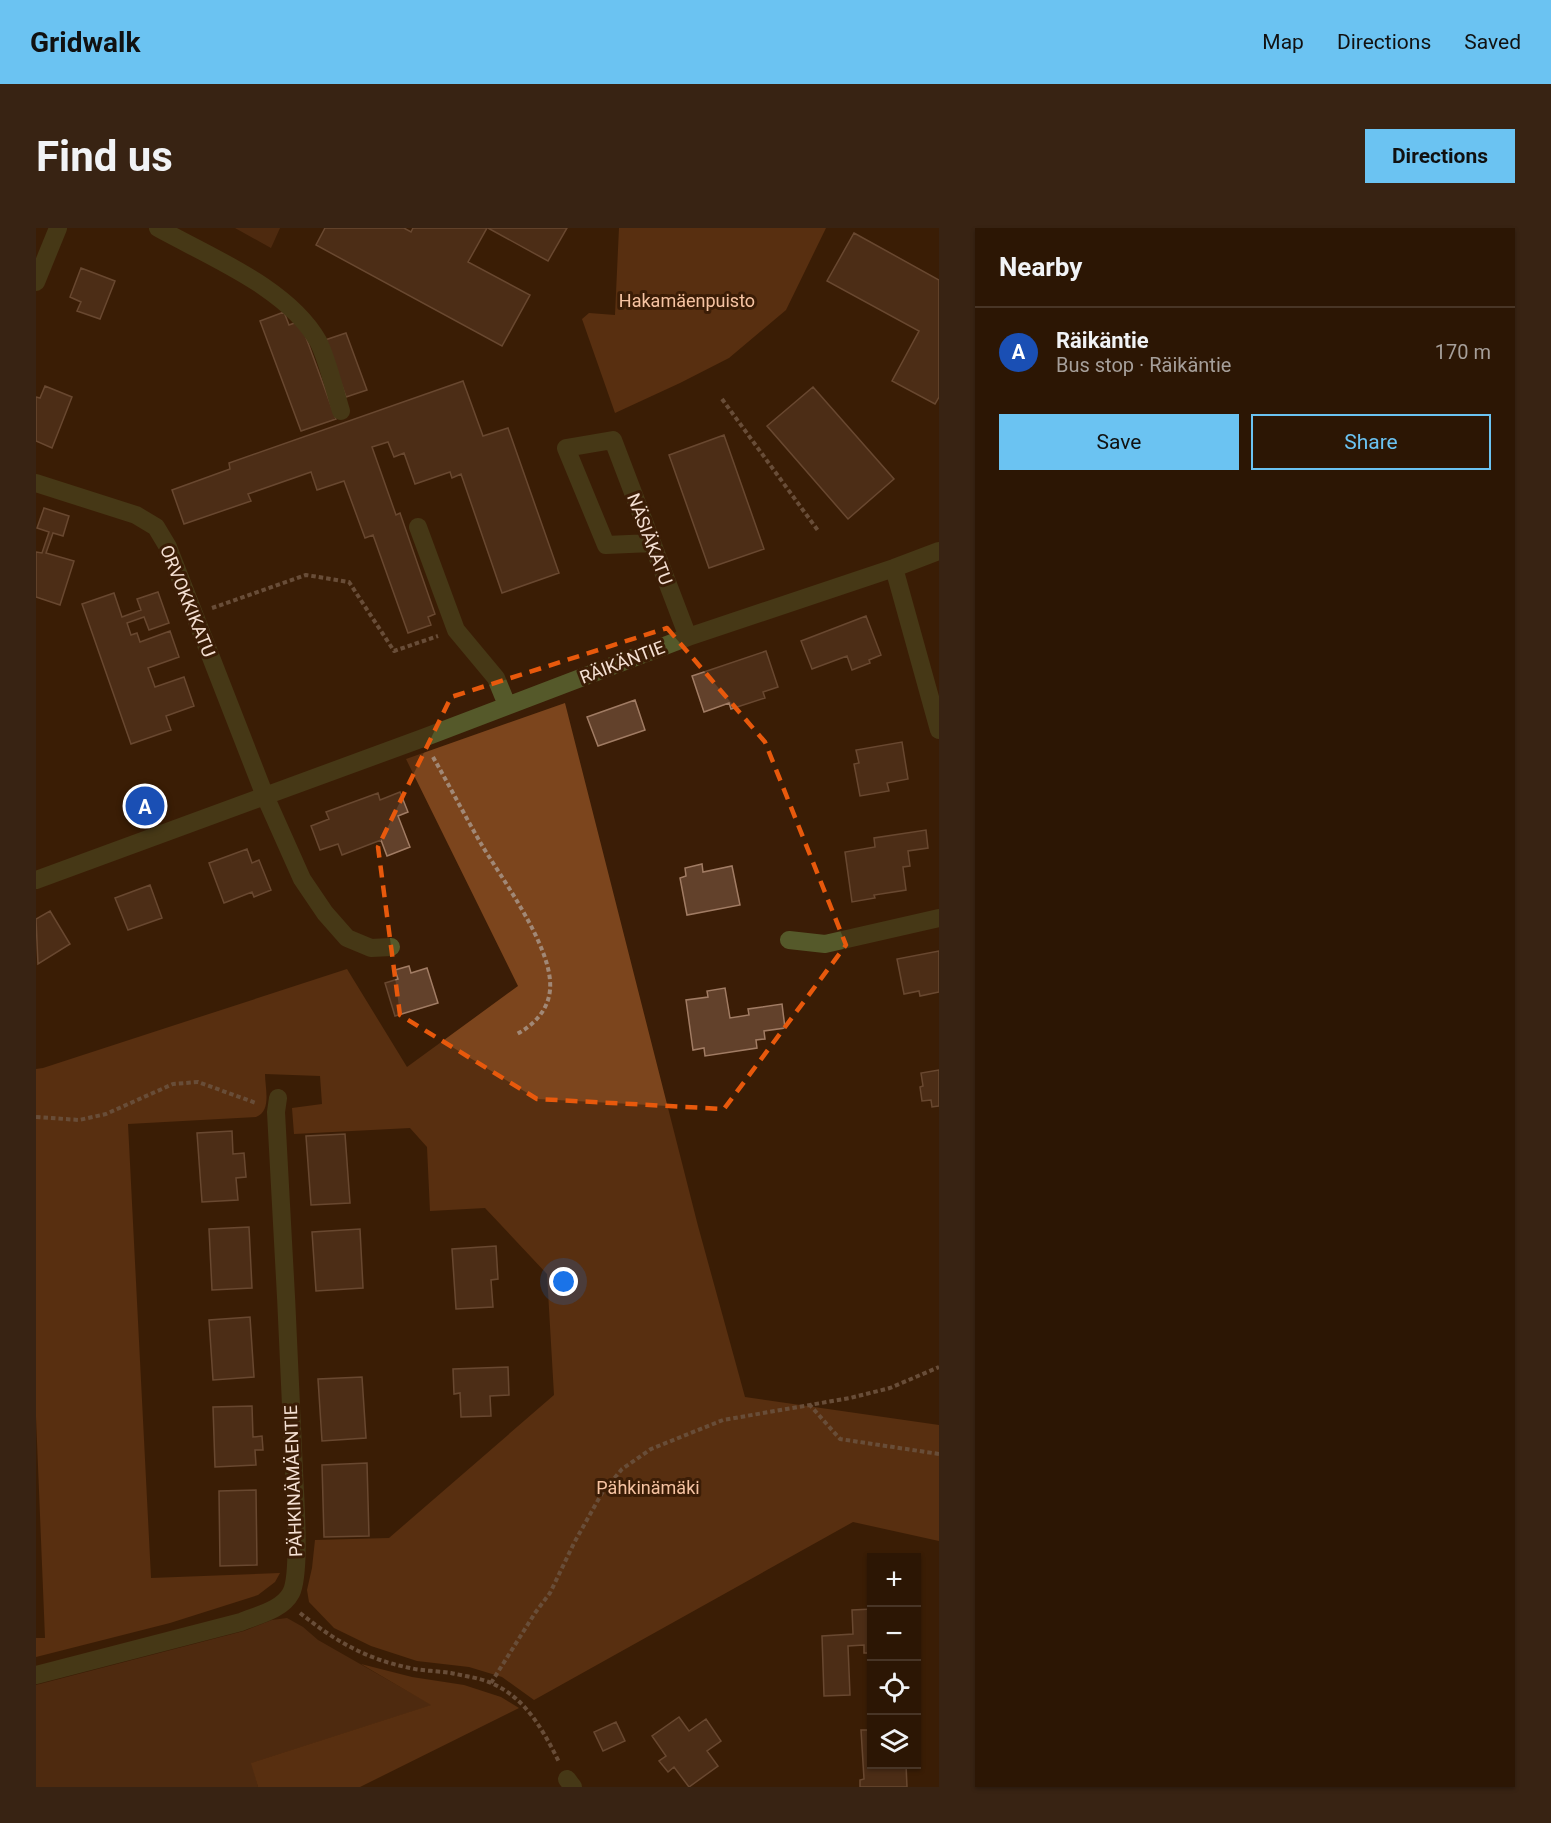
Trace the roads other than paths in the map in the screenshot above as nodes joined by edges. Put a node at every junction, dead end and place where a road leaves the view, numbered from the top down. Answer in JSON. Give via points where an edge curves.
{"nodes":[{"id":1,"x":58,"y":228,"type":"edge"},
{"id":2,"x":158,"y":228,"type":"edge"},
{"id":3,"x":36,"y":282,"type":"edge"},
{"id":4,"x":341,"y":411,"type":"dead end"},
{"id":5,"x":36,"y":483,"type":"edge"},
{"id":6,"x":417,"y":527,"type":"dead end"},
{"id":7,"x":652,"y":543,"type":"junction"},
{"id":8,"x":939,"y":550,"type":"edge"},
{"id":9,"x":894,"y":568,"type":"junction"},
{"id":10,"x":688,"y":638,"type":"junction"},
{"id":11,"x":507,"y":705,"type":"junction"},
{"id":12,"x":939,"y":730,"type":"edge"},
{"id":13,"x":265,"y":796,"type":"junction"},
{"id":14,"x":36,"y":880,"type":"edge"},
{"id":15,"x":939,"y":918,"type":"edge"},
{"id":16,"x":789,"y":940,"type":"dead end"},
{"id":17,"x":392,"y":947,"type":"dead end"},
{"id":18,"x":277,"y":1105,"type":"road end"},
{"id":19,"x":36,"y":1676,"type":"edge"}],
"edges":[{"from":1,"to":3,"type":"street"},
{"from":2,"to":4,"type":"street","via":[[262,285],[298,313],[318,342]]},
{"from":5,"to":13,"type":"street","name":"ORVOKKIKATU","via":[[136,515],[156,527],[168,547]]},
{"from":6,"to":11,"type":"street","via":[[456,630],[496,678]]},
{"from":7,"to":7,"type":"street","name":"NÄSIÄKATU","via":[[613,440],[566,448],[606,545]]},
{"from":7,"to":10,"type":"street","name":"NÄSIÄKATU"},
{"from":8,"to":9,"type":"street","name":"RÄIKÄNTIE"},
{"from":9,"to":10,"type":"street","name":"RÄIKÄNTIE"},
{"from":9,"to":12,"type":"street"},
{"from":10,"to":11,"type":"street","name":"RÄIKÄNTIE"},
{"from":11,"to":13,"type":"street","name":"RÄIKÄNTIE"},
{"from":13,"to":14,"type":"street","name":"RÄIKÄNTIE"},
{"from":13,"to":17,"type":"street","name":"ORVOKKIKATU","via":[[302,879],[325,913],[347,938],[371,948]]},
{"from":15,"to":16,"type":"street","via":[[825,944]]},
{"from":18,"to":19,"type":"street","name":"PÄHKINÄMÄENTIE","via":[[296,1538],[292,1591],[285,1602],[241,1622]]}]}
